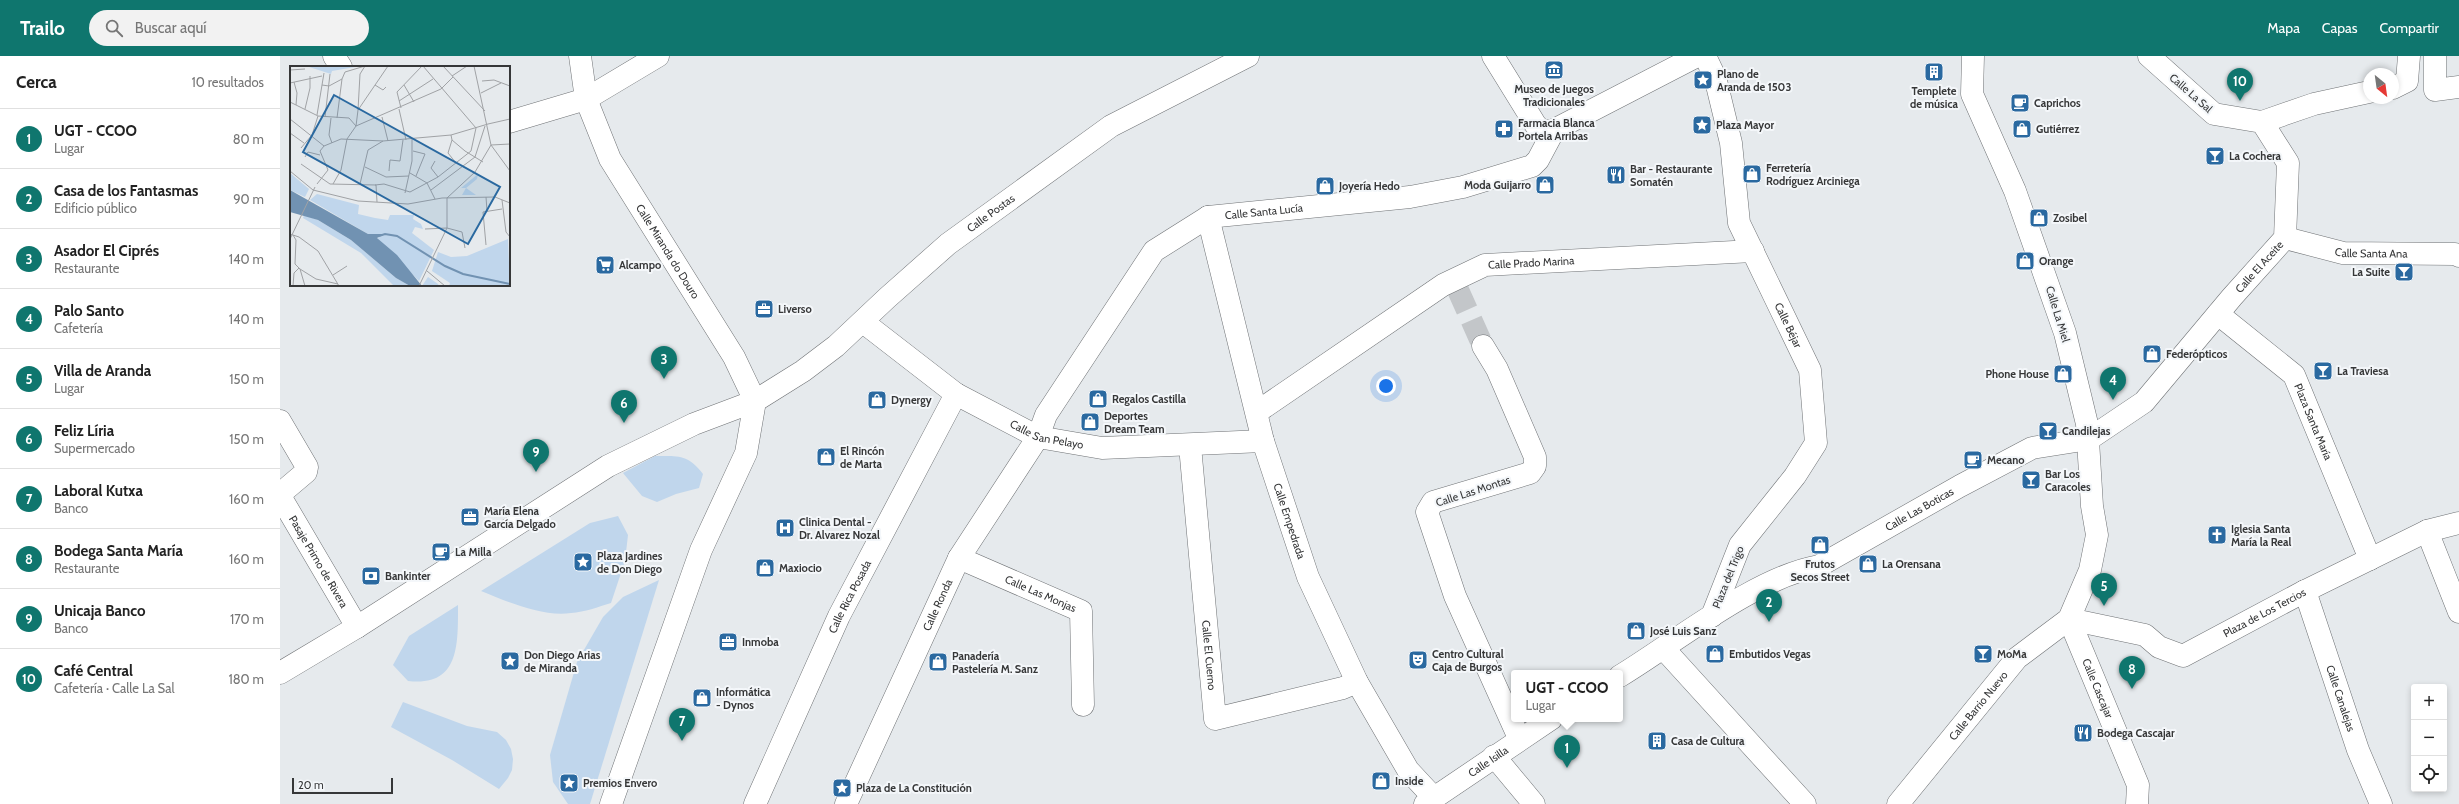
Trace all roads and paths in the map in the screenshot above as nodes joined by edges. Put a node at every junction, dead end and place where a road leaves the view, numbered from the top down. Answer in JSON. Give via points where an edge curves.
{"nodes":[{"id":1,"x":334,"y":56,"type":"edge"},
{"id":2,"x":580,"y":56,"type":"edge"},
{"id":3,"x":658,"y":56,"type":"edge"},
{"id":4,"x":1248,"y":56,"type":"edge"},
{"id":5,"x":1493,"y":56,"type":"edge"},
{"id":6,"x":1698,"y":56,"type":"edge"},
{"id":7,"x":1705,"y":56,"type":"edge"},
{"id":8,"x":1973,"y":56,"type":"edge"},
{"id":9,"x":2149,"y":56,"type":"edge"},
{"id":10,"x":2408,"y":56,"type":"edge"},
{"id":11,"x":2435,"y":56,"type":"edge"},
{"id":12,"x":339,"y":66,"type":"edge"},
{"id":13,"x":2399,"y":85,"type":"edge"},
{"id":14,"x":2459,"y":87,"type":"edge"},
{"id":15,"x":2363,"y":93,"type":"edge"},
{"id":16,"x":586,"y":99,"type":"junction"},
{"id":17,"x":510,"y":122,"type":"edge"},
{"id":18,"x":2262,"y":122,"type":"junction"},
{"id":19,"x":1554,"y":130,"type":"junction"},
{"id":20,"x":1208,"y":217,"type":"junction"},
{"id":21,"x":2285,"y":238,"type":"junction"},
{"id":22,"x":1753,"y":251,"type":"junction"},
{"id":23,"x":2459,"y":256,"type":"edge"},
{"id":24,"x":2218,"y":314,"type":"junction"},
{"id":25,"x":863,"y":322,"type":"junction"},
{"id":26,"x":1483,"y":346,"type":"tunnel mouth"},
{"id":27,"x":956,"y":394,"type":"junction"},
{"id":28,"x":755,"y":401,"type":"junction"},
{"id":29,"x":1257,"y":412,"type":"junction"},
{"id":30,"x":1046,"y":415,"type":"joint"},
{"id":31,"x":280,"y":421,"type":"edge"},
{"id":32,"x":1038,"y":437,"type":"junction"},
{"id":33,"x":2089,"y":439,"type":"junction"},
{"id":34,"x":1263,"y":441,"type":"junction"},
{"id":35,"x":1190,"y":446,"type":"junction"},
{"id":36,"x":280,"y":495,"type":"edge"},
{"id":37,"x":1774,"y":499,"type":"joint"},
{"id":38,"x":2459,"y":523,"type":"edge"},
{"id":39,"x":2427,"y":531,"type":"junction"},
{"id":40,"x":960,"y":558,"type":"junction"},
{"id":41,"x":2370,"y":560,"type":"junction"},
{"id":42,"x":1806,"y":568,"type":"joint"},
{"id":43,"x":2305,"y":591,"type":"junction"},
{"id":44,"x":2459,"y":612,"type":"edge"},
{"id":45,"x":1712,"y":616,"type":"junction"},
{"id":46,"x":2069,"y":619,"type":"junction"},
{"id":47,"x":357,"y":627,"type":"junction"},
{"id":48,"x":1668,"y":646,"type":"junction"},
{"id":49,"x":280,"y":673,"type":"edge"},
{"id":50,"x":1623,"y":674,"type":"edge"},
{"id":51,"x":1357,"y":682,"type":"junction"},
{"id":52,"x":1083,"y":704,"type":"dead end"},
{"id":53,"x":1511,"y":720,"type":"edge"},
{"id":54,"x":1512,"y":722,"type":"edge"},
{"id":55,"x":1546,"y":722,"type":"edge"},
{"id":56,"x":1519,"y":738,"type":"junction"},
{"id":57,"x":1494,"y":756,"type":"junction"},
{"id":58,"x":2137,"y":794,"type":"edge"},
{"id":59,"x":1429,"y":801,"type":"edge"},
{"id":60,"x":851,"y":802,"type":"edge"},
{"id":61,"x":610,"y":804,"type":"edge"},
{"id":62,"x":755,"y":804,"type":"edge"},
{"id":63,"x":1534,"y":804,"type":"edge"},
{"id":64,"x":1804,"y":804,"type":"edge"},
{"id":65,"x":1898,"y":804,"type":"edge"},
{"id":66,"x":2151,"y":804,"type":"edge"},
{"id":67,"x":2381,"y":804,"type":"edge"}],
"edges":[{"from":1,"to":12,"type":"street"},
{"from":2,"to":16,"type":"street","name":"Calle Miranda do Douro"},
{"from":3,"to":16,"type":"street"},
{"from":4,"to":25,"type":"street","name":"Calle Postas","via":[[1110,126],[948,244]]},
{"from":5,"to":19,"type":"street","via":[[1538,128],[1542,132]]},
{"from":6,"to":19,"type":"street"},
{"from":7,"to":22,"type":"street","name":"Calle Béjar","via":[[1715,77],[1731,143],[1739,223]]},
{"from":8,"to":33,"type":"street","name":"Calle La Miel","via":[[1972,94],[2015,191],[2065,333]]},
{"from":9,"to":18,"type":"street","name":"Calle La Sal","via":[[2214,114]]},
{"from":10,"to":13,"type":"street","via":[[2407,81]]},
{"from":11,"to":14,"type":"street","via":[[2435,90]]},
{"from":15,"to":18,"type":"street","via":[[2314,104]]},
{"from":16,"to":17,"type":"street"},
{"from":16,"to":28,"type":"street","name":"Calle Miranda do Douro","via":[[610,159],[734,357]]},
{"from":18,"to":21,"type":"street","name":"Calle El Aceite","via":[[2288,163]]},
{"from":19,"to":20,"type":"street","name":"Calle Santa Lucía","via":[[1532,166],[1463,187],[1410,197]]},
{"from":20,"to":29,"type":"street","name":"Calle Empedrada"},
{"from":20,"to":30,"type":"street","name":"Calle Santa Lucía","via":[[1154,251]]},
{"from":21,"to":23,"type":"street","name":"Calle Santa Ana","via":[[2343,253]]},
{"from":21,"to":24,"type":"street","name":"Calle El Aceite"},
{"from":22,"to":29,"type":"street","name":"Calle Prado Marina","via":[[1485,265]]},
{"from":22,"to":37,"type":"street","name":"Calle Béjar","via":[[1810,370],[1816,443],[1795,476]]},
{"from":24,"to":33,"type":"street","via":[[2144,402]]},
{"from":24,"to":41,"type":"street","name":"Plaza Santa María","via":[[2294,374]]},
{"from":25,"to":27,"type":"street","name":"Calle San Pelayo"},
{"from":25,"to":28,"type":"street","name":"Calle Postas","via":[[836,346]]},
{"from":26,"to":53,"type":"street","name":"Calle Las Montas","via":[[1497,369],[1535,457],[1536,466],[1530,473],[1433,502],[1427,512],[1455,596]]},
{"from":27,"to":32,"type":"street","name":"Calle San Pelayo"},
{"from":27,"to":62,"type":"street","name":"Calle Rica Posada","via":[[839,616]]},
{"from":28,"to":47,"type":"street","via":[[694,424],[608,466]]},
{"from":28,"to":61,"type":"street","via":[[746,453],[701,550]]},
{"from":29,"to":34,"type":"street","name":"Calle Empedrada"},
{"from":30,"to":32,"type":"street","name":"Calle Ronda"},
{"from":31,"to":36,"type":"street","name":"Pasaje Primo de Rivera","via":[[307,466],[306,472]]},
{"from":32,"to":35,"type":"street","name":"Calle San Pelayo","via":[[1102,448]]},
{"from":32,"to":40,"type":"street","name":"Calle Ronda"},
{"from":33,"to":42,"type":"street","name":"Calle Las Boticas","via":[[2032,448],[1820,566]]},
{"from":33,"to":46,"type":"street","via":[[2092,506],[2097,535],[2090,570]]},
{"from":34,"to":35,"type":"street","name":"Calle San Pelayo"},
{"from":34,"to":51,"type":"street","name":"Calle Empedrada","via":[[1308,577]]},
{"from":35,"to":51,"type":"street","name":"Calle El Cuerno","via":[[1215,719],[1343,688]]},
{"from":36,"to":47,"type":"street","name":"Pasaje Primo de Rivera"},
{"from":37,"to":45,"type":"street","name":"Plaza del Trigo","via":[[1740,545]]},
{"from":38,"to":39,"type":"street","name":"Plaza de Los Tercios"},
{"from":39,"to":41,"type":"street","name":"Plaza de Los Tercios"},
{"from":39,"to":44,"type":"street"},
{"from":40,"to":52,"type":"street","name":"Calle Las Monjas","via":[[1081,611]]},
{"from":40,"to":60,"type":"street","name":"Calle Ronda"},
{"from":41,"to":43,"type":"street","name":"Plaza de Los Tercios"},
{"from":42,"to":45,"type":"street","name":"Plaza del Trigo","via":[[1775,580]]},
{"from":43,"to":46,"type":"street","name":"Plaza de Los Tercios","via":[[2183,656],[2160,647],[2145,635]]},
{"from":43,"to":67,"type":"street","name":"Calle Canalejas","via":[[2358,750]]},
{"from":45,"to":48,"type":"street","name":"Plaza del Trigo"},
{"from":46,"to":58,"type":"street","name":"Calle Cascajar"},
{"from":46,"to":65,"type":"street","name":"Calle Barrio Nuevo","via":[[2017,658]]},
{"from":47,"to":49,"type":"street"},
{"from":48,"to":50,"type":"street"},
{"from":48,"to":64,"type":"street"},
{"from":51,"to":59,"type":"street","name":"Calle Empedrada"},
{"from":54,"to":56,"type":"street","name":"Calle Las Montas"},
{"from":55,"to":56,"type":"street","name":"Calle Isilla"},
{"from":56,"to":57,"type":"street","name":"Calle Isilla"},
{"from":57,"to":59,"type":"street","name":"Calle Isilla"},
{"from":57,"to":63,"type":"street"},
{"from":58,"to":66,"type":"street","name":"Calle Cascajar"}]}
